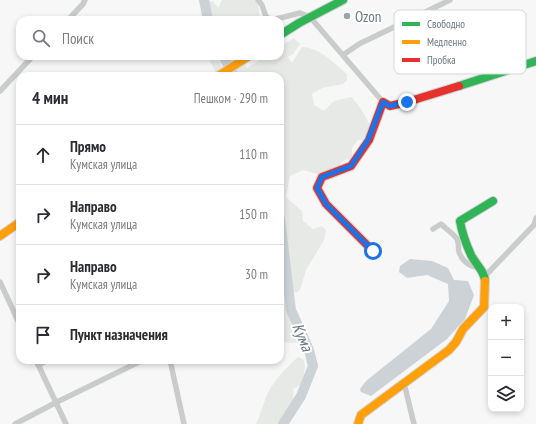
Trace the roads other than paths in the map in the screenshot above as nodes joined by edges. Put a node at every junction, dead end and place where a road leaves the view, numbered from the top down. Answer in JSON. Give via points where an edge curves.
{"nodes":[{"id":1,"x":85,"y":0,"type":"edge"},
{"id":2,"x":258,"y":0,"type":"edge"},
{"id":3,"x":342,"y":0,"type":"edge"},
{"id":4,"x":450,"y":0,"type":"edge"},
{"id":5,"x":429,"y":10,"type":"edge"},
{"id":6,"x":72,"y":16,"type":"edge"},
{"id":7,"x":266,"y":16,"type":"edge"},
{"id":8,"x":284,"y":17,"type":"edge"},
{"id":9,"x":310,"y":17,"type":"junction"},
{"id":10,"x":394,"y":27,"type":"edge"},
{"id":11,"x":284,"y":32,"type":"edge"},
{"id":12,"x":343,"y":55,"type":"junction"},
{"id":13,"x":29,"y":60,"type":"edge"},
{"id":14,"x":243,"y":60,"type":"edge"},
{"id":15,"x":536,"y":61,"type":"edge"},
{"id":16,"x":526,"y":64,"type":"edge"},
{"id":17,"x":18,"y":72,"type":"edge"},
{"id":18,"x":224,"y":72,"type":"edge"},
{"id":19,"x":16,"y":74,"type":"edge"},
{"id":20,"x":495,"y":74,"type":"edge"},
{"id":21,"x":0,"y":91,"type":"edge"},
{"id":22,"x":383,"y":102,"type":"junction"},
{"id":23,"x":493,"y":201,"type":"dead end"},
{"id":24,"x":536,"y":218,"type":"edge"},
{"id":25,"x":16,"y":225,"type":"edge"},
{"id":26,"x":433,"y":229,"type":"dead end"},
{"id":27,"x":0,"y":236,"type":"edge"},
{"id":28,"x":373,"y":251,"type":"dead end"},
{"id":29,"x":478,"y":268,"type":"junction"},
{"id":30,"x":485,"y":276,"type":"junction"},
{"id":31,"x":0,"y":282,"type":"edge"},
{"id":32,"x":16,"y":316,"type":"edge"},
{"id":33,"x":38,"y":364,"type":"edge"},
{"id":34,"x":135,"y":364,"type":"edge"},
{"id":35,"x":171,"y":364,"type":"edge"},
{"id":36,"x":404,"y":383,"type":"junction"},
{"id":37,"x":57,"y":402,"type":"junction"},
{"id":38,"x":15,"y":424,"type":"edge"},
{"id":39,"x":66,"y":424,"type":"edge"},
{"id":40,"x":184,"y":424,"type":"edge"},
{"id":41,"x":358,"y":424,"type":"edge"},
{"id":42,"x":414,"y":424,"type":"edge"}],
"edges":[{"from":1,"to":6,"type":"street"},
{"from":2,"to":7,"type":"street"},
{"from":3,"to":9,"type":"street"},
{"from":4,"to":5,"type":"street"},
{"from":8,"to":9,"type":"street","via":[[300,12]]},
{"from":9,"to":11,"type":"street"},
{"from":9,"to":12,"type":"street"},
{"from":10,"to":12,"type":"street"},
{"from":12,"to":22,"type":"street"},
{"from":13,"to":17,"type":"street"},
{"from":14,"to":18,"type":"street"},
{"from":15,"to":16,"type":"street"},
{"from":19,"to":21,"type":"street"},
{"from":20,"to":22,"type":"street","via":[[407,102],[390,106]]},
{"from":22,"to":28,"type":"street","via":[[368,140],[351,166],[322,177],[317,188],[326,204]]},
{"from":23,"to":29,"type":"street","via":[[460,221]]},
{"from":24,"to":30,"type":"street","via":[[534,225]]},
{"from":25,"to":27,"type":"street"},
{"from":26,"to":29,"type":"street","via":[[441,224],[453,234],[464,260],[469,266]]},
{"from":29,"to":30,"type":"street"},
{"from":30,"to":36,"type":"street","via":[[482,310],[462,328],[449,350]]},
{"from":31,"to":32,"type":"street"},
{"from":33,"to":37,"type":"street"},
{"from":34,"to":37,"type":"street"},
{"from":35,"to":40,"type":"street"},
{"from":36,"to":41,"type":"street","via":[[361,415]]},
{"from":36,"to":42,"type":"street"},
{"from":37,"to":38,"type":"street"},
{"from":37,"to":39,"type":"street"}]}
